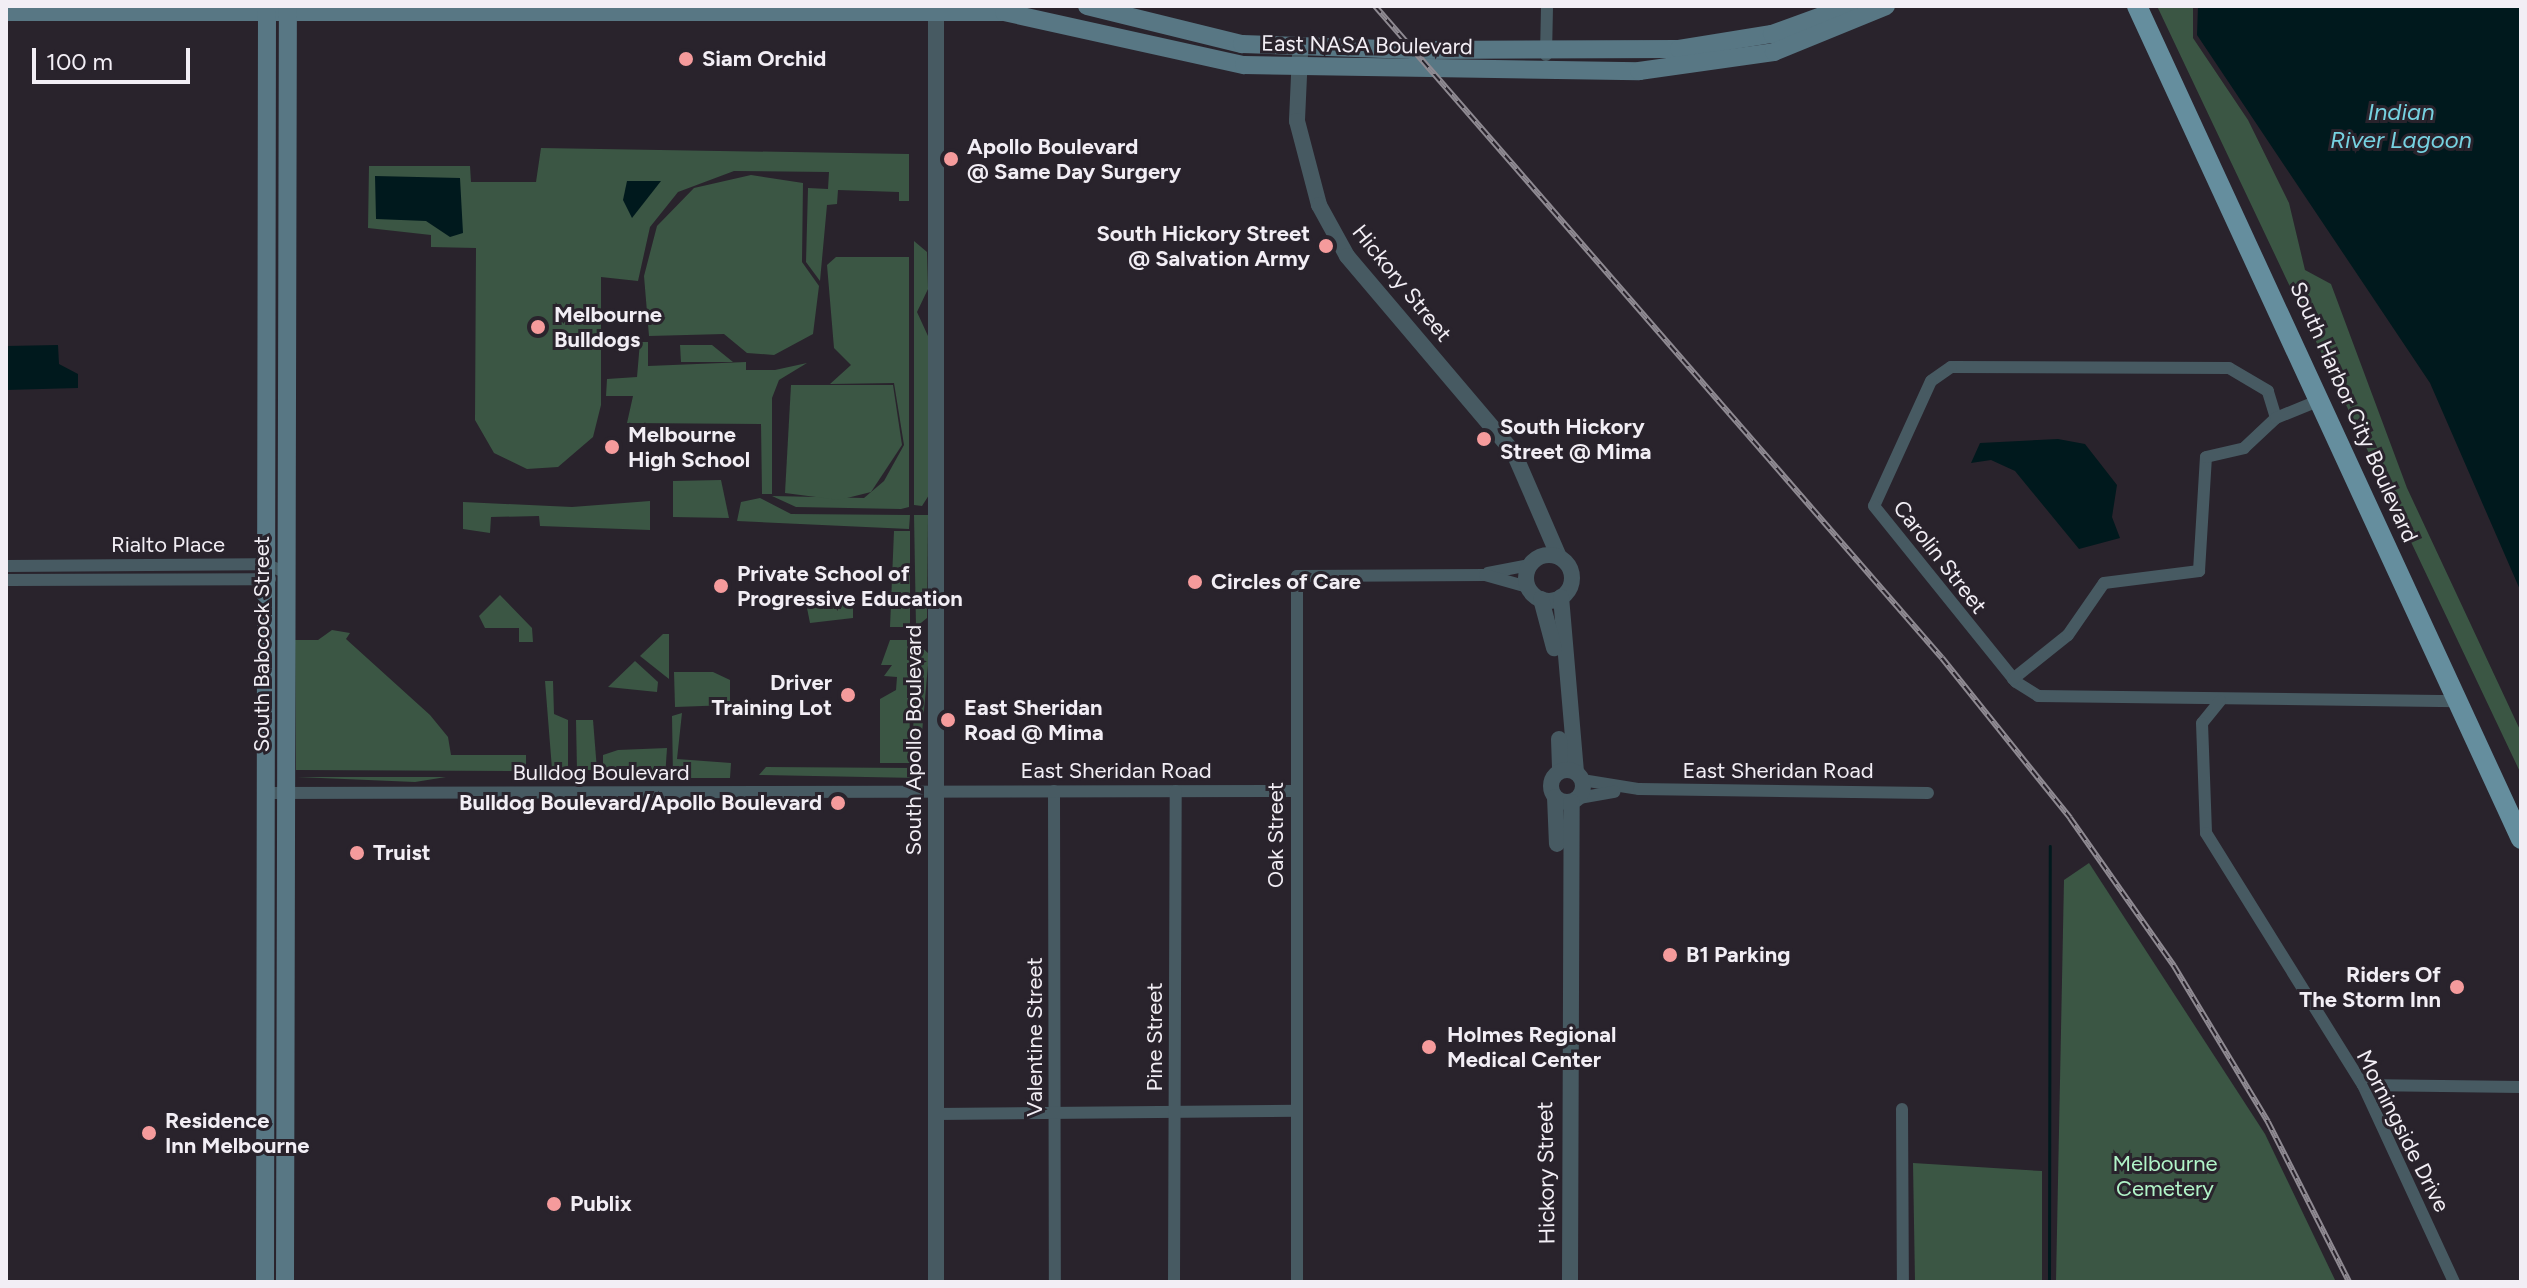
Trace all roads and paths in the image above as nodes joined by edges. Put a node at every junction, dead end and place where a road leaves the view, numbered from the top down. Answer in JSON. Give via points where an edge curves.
{"nodes":[{"id":1,"x":1087,"y":6,"type":"edge"},
{"id":2,"x":1547,"y":6,"type":"edge"},
{"id":3,"x":1849,"y":6,"type":"edge"},
{"id":4,"x":1886,"y":6,"type":"edge"},
{"id":5,"x":2137,"y":6,"type":"edge"},
{"id":6,"x":267,"y":8,"type":"edge"},
{"id":7,"x":288,"y":8,"type":"edge"},
{"id":8,"x":936,"y":9,"type":"edge"},
{"id":9,"x":6,"y":12,"type":"edge"},
{"id":10,"x":1082,"y":26,"type":"junction"},
{"id":11,"x":1300,"y":49,"type":"junction"},
{"id":12,"x":1546,"y":49,"type":"junction"},
{"id":13,"x":1299,"y":70,"type":"junction"},
{"id":14,"x":1547,"y":71,"type":"junction"},
{"id":15,"x":2320,"y":400,"type":"junction"},
{"id":16,"x":2276,"y":418,"type":"junction"},
{"id":17,"x":1543,"y":516,"type":"junction"},
{"id":18,"x":1559,"y":557,"type":"junction"},
{"id":19,"x":1533,"y":562,"type":"junction"},
{"id":20,"x":217,"y":564,"type":"junction"},
{"id":21,"x":126,"y":565,"type":"junction"},
{"id":22,"x":6,"y":566,"type":"edge"},
{"id":23,"x":265,"y":572,"type":"junction"},
{"id":24,"x":287,"y":573,"type":"junction"},
{"id":25,"x":1485,"y":575,"type":"junction"},
{"id":26,"x":6,"y":580,"type":"edge"},
{"id":27,"x":125,"y":580,"type":"junction"},
{"id":28,"x":217,"y":581,"type":"junction"},
{"id":29,"x":1528,"y":587,"type":"junction"},
{"id":30,"x":1561,"y":597,"type":"junction"},
{"id":31,"x":1541,"y":599,"type":"junction"},
{"id":32,"x":2013,"y":679,"type":"junction"},
{"id":33,"x":2220,"y":701,"type":"junction"},
{"id":34,"x":2462,"y":701,"type":"junction"},
{"id":35,"x":1573,"y":774,"type":"junction"},
{"id":36,"x":1628,"y":789,"type":"junction"},
{"id":37,"x":936,"y":791,"type":"junction"},
{"id":38,"x":1054,"y":791,"type":"junction"},
{"id":39,"x":1176,"y":791,"type":"junction"},
{"id":40,"x":1295,"y":791,"type":"junction"},
{"id":41,"x":265,"y":793,"type":"junction"},
{"id":42,"x":1928,"y":793,"type":"dead end"},
{"id":43,"x":286,"y":794,"type":"junction"},
{"id":44,"x":1555,"y":797,"type":"junction"},
{"id":45,"x":1575,"y":800,"type":"junction"},
{"id":46,"x":2521,"y":839,"type":"edge"},
{"id":47,"x":1564,"y":910,"type":"junction"},
{"id":48,"x":265,"y":1076,"type":"junction"},
{"id":49,"x":2363,"y":1085,"type":"junction"},
{"id":50,"x":2521,"y":1087,"type":"edge"},
{"id":51,"x":1902,"y":1109,"type":"dead end"},
{"id":52,"x":1175,"y":1111,"type":"junction"},
{"id":53,"x":1297,"y":1111,"type":"junction"},
{"id":54,"x":1055,"y":1112,"type":"junction"},
{"id":55,"x":936,"y":1114,"type":"junction"},
{"id":56,"x":265,"y":1117,"type":"junction"},
{"id":57,"x":286,"y":1129,"type":"junction"},
{"id":58,"x":286,"y":1157,"type":"junction"},
{"id":59,"x":265,"y":1282,"type":"edge"},
{"id":60,"x":285,"y":1282,"type":"edge"},
{"id":61,"x":936,"y":1282,"type":"edge"},
{"id":62,"x":1055,"y":1282,"type":"edge"},
{"id":63,"x":1174,"y":1282,"type":"edge"},
{"id":64,"x":1297,"y":1282,"type":"edge"},
{"id":65,"x":1570,"y":1282,"type":"edge"},
{"id":66,"x":1903,"y":1282,"type":"edge"},
{"id":67,"x":2454,"y":1282,"type":"edge"}],
"edges":[{"from":1,"to":10,"type":"main road"},
{"from":1,"to":11,"type":"main road","name":"East NASA Boulevard","via":[[1178,31]]},
{"from":2,"to":12,"type":"street"},
{"from":3,"to":12,"type":"main road","name":"East NASA Boulevard","via":[[1772,34],[1679,49]]},
{"from":4,"to":14,"type":"main road","name":"East NASA Boulevard","via":[[1774,52],[1701,67]]},
{"from":5,"to":15,"type":"main road","name":"South Harbor City Boulevard"},
{"from":6,"to":7,"type":"main road","name":"East NASA Boulevard"},
{"from":6,"to":9,"type":"main road","name":"East NASA Boulevard"},
{"from":6,"to":23,"type":"main road","name":"South Babcock Street"},
{"from":7,"to":8,"type":"main road","name":"East NASA Boulevard"},
{"from":7,"to":24,"type":"main road","name":"South Babcock Street"},
{"from":8,"to":10,"type":"main road","name":"East NASA Boulevard","via":[[1004,12]]},
{"from":8,"to":37,"type":"street","name":"South Apollo Boulevard"},
{"from":10,"to":13,"type":"main road","name":"East NASA Boulevard","via":[[1186,55]]},
{"from":11,"to":12,"type":"main road","name":"East NASA Boulevard"},
{"from":11,"to":13,"type":"street","name":"Hickory Street"},
{"from":12,"to":14,"type":"street"},
{"from":13,"to":14,"type":"main road","name":"East NASA Boulevard"},
{"from":13,"to":17,"type":"street","name":"Hickory Street","via":[[1297,121],[1319,205],[1347,256],[1514,453]]},
{"from":15,"to":16,"type":"street"},
{"from":15,"to":34,"type":"main road","name":"South Harbor City Boulevard"},
{"from":16,"to":32,"type":"street","via":[[2263,438],[2206,457],[2199,571],[2104,583],[2068,635]]},
{"from":16,"to":32,"type":"street","name":"Carolin Street","via":[[2268,391],[2229,368],[1951,367],[1931,381],[1874,506]]},
{"from":17,"to":18,"type":"street","name":"Hickory Street"},
{"from":17,"to":19,"type":"street"},
{"from":18,"to":19,"type":"street"},
{"from":18,"to":30,"type":"street","via":[[1572,577]]},
{"from":19,"to":25,"type":"street","name":"Oak Street"},
{"from":19,"to":29,"type":"street"},
{"from":20,"to":21,"type":"street","name":"Rialto Place"},
{"from":20,"to":23,"type":"street","name":"Rialto Place"},
{"from":20,"to":28,"type":"street"},
{"from":21,"to":22,"type":"street","name":"Rialto Place"},
{"from":21,"to":27,"type":"street"},
{"from":23,"to":24,"type":"street","name":"Rialto Place"},
{"from":23,"to":28,"type":"street","name":"Rialto Place"},
{"from":23,"to":41,"type":"main road","name":"South Babcock Street"},
{"from":24,"to":43,"type":"main road","name":"South Babcock Street"},
{"from":25,"to":29,"type":"street","name":"Oak Street"},
{"from":25,"to":40,"type":"street","name":"Oak Street","via":[[1297,576]]},
{"from":26,"to":27,"type":"street","name":"Rialto Place"},
{"from":27,"to":28,"type":"street","name":"Rialto Place"},
{"from":29,"to":31,"type":"street"},
{"from":30,"to":31,"type":"street"},
{"from":30,"to":35,"type":"street"},
{"from":31,"to":35,"type":"street","via":[[1554,643]]},
{"from":32,"to":33,"type":"street","name":"Carolin Street","via":[[2038,696],[2202,694]]},
{"from":33,"to":34,"type":"street","name":"Carolin Street"},
{"from":33,"to":49,"type":"street","name":"Morningside Drive","via":[[2202,723],[2206,833]]},
{"from":34,"to":46,"type":"main road","name":"South Harbor City Boulevard"},
{"from":35,"to":36,"type":"street","name":"East Sheridan Road"},
{"from":35,"to":44,"type":"street","name":"Hickory Street","via":[[1551,783]]},
{"from":35,"to":45,"type":"street","name":"Hickory Street"},
{"from":36,"to":42,"type":"street","name":"East Sheridan Road"},
{"from":36,"to":45,"type":"street","name":"East Sheridan Road"},
{"from":37,"to":38,"type":"street","name":"East Sheridan Road"},
{"from":37,"to":43,"type":"street","name":"Bulldog Boulevard"},
{"from":37,"to":55,"type":"street","name":"South Apollo Boulevard"},
{"from":38,"to":39,"type":"street","name":"East Sheridan Road"},
{"from":38,"to":54,"type":"street","name":"Valentine Street"},
{"from":39,"to":40,"type":"street","name":"East Sheridan Road"},
{"from":39,"to":52,"type":"street","name":"Pine Street"},
{"from":40,"to":53,"type":"street","name":"Oak Street"},
{"from":41,"to":43,"type":"street","name":"Bulldog Boulevard"},
{"from":41,"to":48,"type":"main road","name":"South Babcock Street"},
{"from":43,"to":57,"type":"main road","name":"South Babcock Street"},
{"from":44,"to":45,"type":"street"},
{"from":44,"to":47,"type":"street","name":"Hickory Street"},
{"from":45,"to":47,"type":"street","name":"Hickory Street"},
{"from":47,"to":65,"type":"street","name":"Hickory Street"},
{"from":48,"to":56,"type":"main road","name":"South Babcock Street"},
{"from":48,"to":57,"type":"main road","via":[[270,1105]]},
{"from":49,"to":50,"type":"street"},
{"from":49,"to":67,"type":"street","name":"Morningside Drive"},
{"from":51,"to":66,"type":"street"},
{"from":52,"to":53,"type":"street"},
{"from":52,"to":54,"type":"street"},
{"from":52,"to":63,"type":"street","name":"Pine Street"},
{"from":53,"to":64,"type":"street","name":"Oak Street"},
{"from":54,"to":55,"type":"street"},
{"from":54,"to":62,"type":"street","name":"Valentine Street"},
{"from":55,"to":61,"type":"street","name":"South Apollo Boulevard"},
{"from":56,"to":58,"type":"main road"},
{"from":56,"to":59,"type":"main road","name":"South Babcock Street"},
{"from":57,"to":58,"type":"main road","name":"South Babcock Street"},
{"from":58,"to":60,"type":"main road","name":"South Babcock Street"}]}
